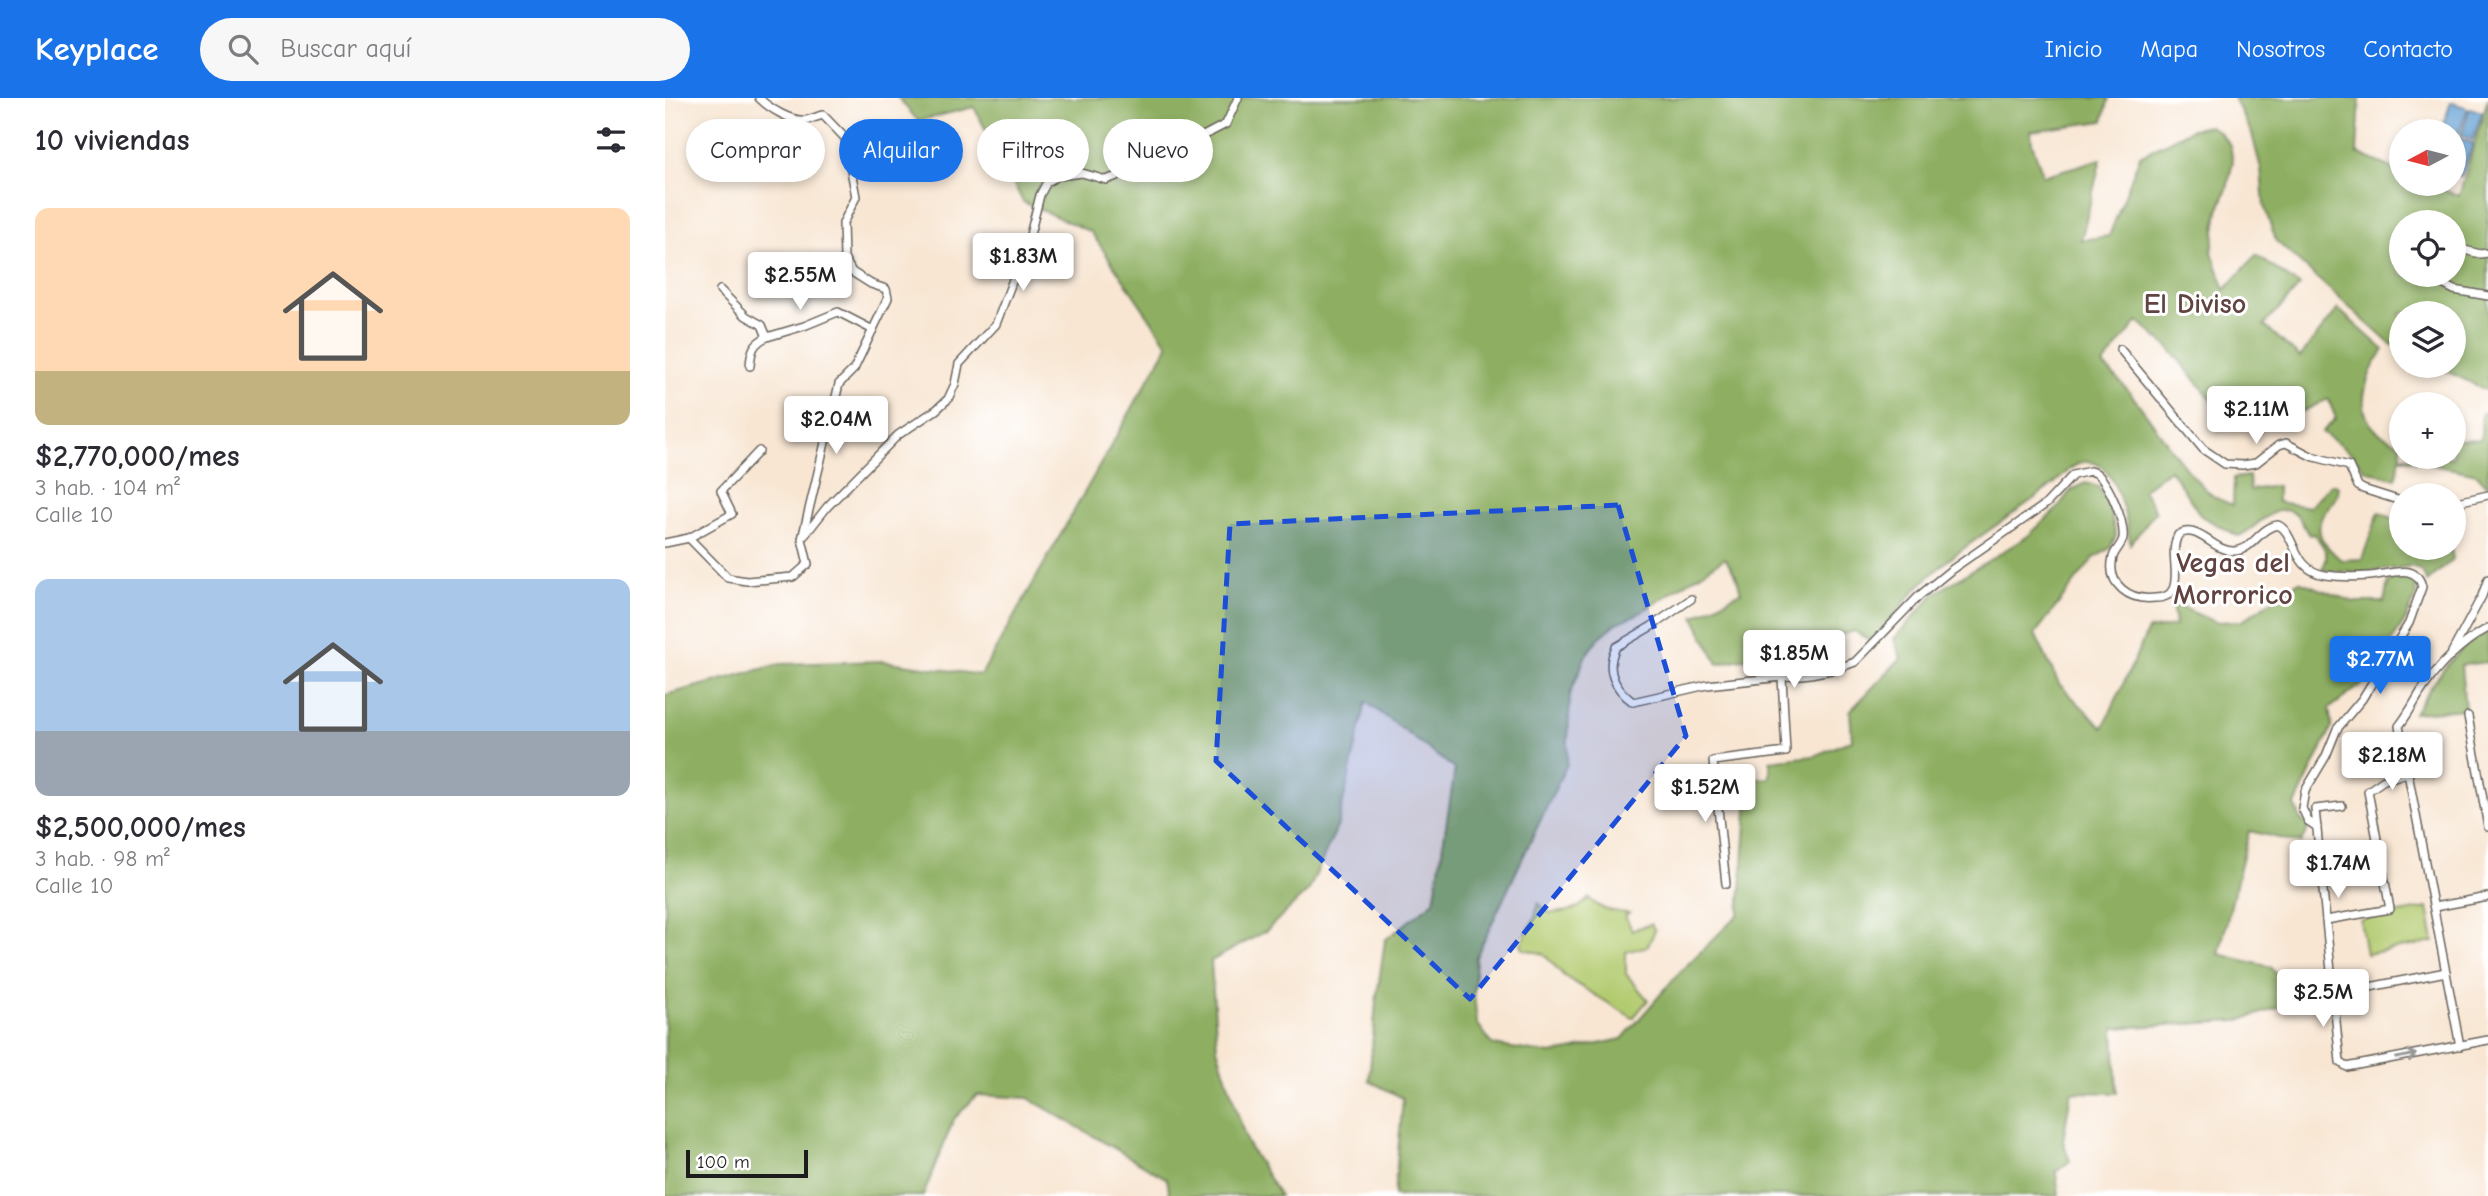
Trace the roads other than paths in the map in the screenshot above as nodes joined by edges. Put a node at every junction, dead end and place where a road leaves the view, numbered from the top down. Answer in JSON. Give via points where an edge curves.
{"nodes":[{"id":1,"x":759,"y":98,"type":"edge"},
{"id":2,"x":1238,"y":98,"type":"edge"},
{"id":3,"x":2466,"y":250,"type":"edge"},
{"id":4,"x":2488,"y":253,"type":"edge"},
{"id":5,"x":2448,"y":287,"type":"edge"},
{"id":6,"x":720,"y":290,"type":"dead end"},
{"id":7,"x":2488,"y":296,"type":"edge"},
{"id":8,"x":873,"y":330,"type":"junction"},
{"id":9,"x":767,"y":337,"type":"junction"},
{"id":10,"x":2120,"y":349,"type":"dead end"},
{"id":11,"x":750,"y":366,"type":"dead end"},
{"id":12,"x":759,"y":451,"type":"dead end"},
{"id":13,"x":2488,"y":495,"type":"edge"},
{"id":14,"x":2389,"y":497,"type":"edge"},
{"id":15,"x":2466,"y":500,"type":"edge"},
{"id":16,"x":689,"y":538,"type":"junction"},
{"id":17,"x":802,"y":539,"type":"junction"},
{"id":18,"x":665,"y":542,"type":"edge"},
{"id":19,"x":2488,"y":579,"type":"edge"},
{"id":20,"x":1691,"y":599,"type":"dead end"},
{"id":21,"x":2488,"y":628,"type":"edge"},
{"id":22,"x":2451,"y":656,"type":"junction"},
{"id":23,"x":1782,"y":677,"type":"junction"},
{"id":24,"x":2467,"y":716,"type":"dead end"},
{"id":25,"x":2408,"y":773,"type":"junction"},
{"id":26,"x":2342,"y":806,"type":"dead end"},
{"id":27,"x":2317,"y":827,"type":"junction"},
{"id":28,"x":2488,"y":827,"type":"edge"},
{"id":29,"x":1726,"y":884,"type":"dead end"},
{"id":30,"x":2488,"y":897,"type":"edge"},
{"id":31,"x":2434,"y":907,"type":"junction"},
{"id":32,"x":2326,"y":920,"type":"junction"},
{"id":33,"x":2446,"y":972,"type":"junction"},
{"id":34,"x":2333,"y":994,"type":"junction"},
{"id":35,"x":2488,"y":1040,"type":"edge"},
{"id":36,"x":2460,"y":1045,"type":"junction"}],
"edges":[{"from":1,"to":8,"type":"street","via":[[797,119],[823,115],[845,138],[856,197],[843,223],[844,258],[852,272],[886,289],[888,298]]},
{"from":2,"to":17,"type":"street","via":[[1226,124],[1180,148],[1141,159],[1106,180],[1082,173],[1058,176],[1047,183],[996,324],[959,365],[948,399],[898,435]]},
{"from":3,"to":4,"type":"street"},
{"from":5,"to":7,"type":"street"},
{"from":6,"to":9,"type":"street","via":[[746,316],[762,324]]},
{"from":8,"to":9,"type":"street","via":[[838,312]]},
{"from":8,"to":17,"type":"street","via":[[855,369],[839,384]]},
{"from":9,"to":11,"type":"street","via":[[757,341],[751,351]]},
{"from":10,"to":14,"type":"street","via":[[2217,460],[2233,465],[2256,463],[2286,443],[2311,456],[2349,466],[2358,486]]},
{"from":12,"to":16,"type":"street","via":[[725,484],[722,491],[732,513]]},
{"from":13,"to":15,"type":"street"},
{"from":16,"to":17,"type":"street","via":[[728,578],[747,581],[793,577],[808,564]]},
{"from":16,"to":18,"type":"street"},
{"from":19,"to":22,"type":"street"},
{"from":20,"to":23,"type":"street","via":[[1616,647],[1611,675],[1623,695],[1633,702],[1707,685]]},
{"from":21,"to":22,"type":"street"},
{"from":22,"to":25,"type":"street","via":[[2399,726]]},
{"from":23,"to":27,"type":"street","via":[[1855,662],[1951,570],[2046,504],[2073,475],[2089,471],[2107,486],[2121,523],[2123,538],[2112,570],[2117,585],[2137,598],[2165,597],[2171,592],[2175,543],[2178,535],[2187,531],[2235,551],[2277,526],[2284,529],[2301,560],[2316,572],[2367,576],[2402,571],[2417,576],[2422,587],[2409,623],[2362,699],[2337,729],[2303,797],[2304,814]]},
{"from":23,"to":29,"type":"street","via":[[1786,752],[1713,761]]},
{"from":24,"to":28,"type":"street"},
{"from":25,"to":31,"type":"street"},
{"from":25,"to":32,"type":"street","via":[[2368,791],[2390,909]]},
{"from":26,"to":27,"type":"street","via":[[2315,809]]},
{"from":27,"to":32,"type":"street"},
{"from":30,"to":31,"type":"street"},
{"from":31,"to":33,"type":"street"},
{"from":32,"to":34,"type":"street"},
{"from":33,"to":34,"type":"street"},
{"from":33,"to":36,"type":"street"},
{"from":34,"to":36,"type":"street","one_way":true,"via":[[2340,1062],[2347,1067]]},
{"from":35,"to":36,"type":"street"}]}
